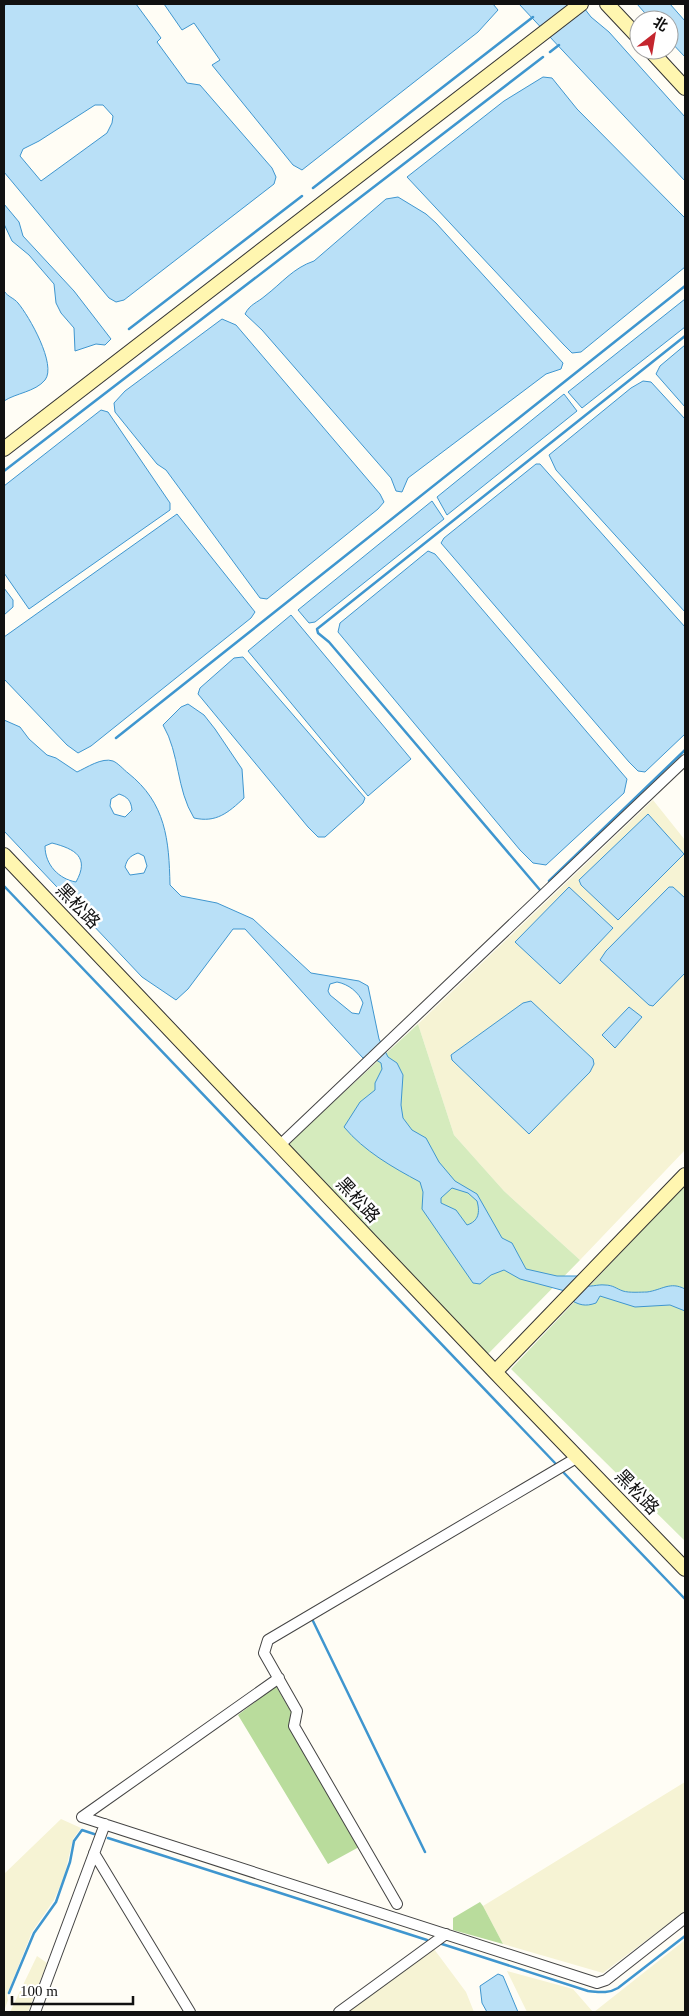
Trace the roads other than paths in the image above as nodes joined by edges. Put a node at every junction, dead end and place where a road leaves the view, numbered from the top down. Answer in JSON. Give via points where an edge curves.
{"nodes":[{"id":1,"x":581,"y":4,"type":"edge"},
{"id":2,"x":607,"y":4,"type":"edge"},
{"id":3,"x":629,"y":27,"type":"edge"},
{"id":4,"x":659,"y":60,"type":"edge"},
{"id":5,"x":685,"y":88,"type":"edge"},
{"id":6,"x":4,"y":449,"type":"edge"},
{"id":7,"x":685,"y":760,"type":"edge"},
{"id":8,"x":4,"y":856,"type":"edge"},
{"id":9,"x":280,"y":1145,"type":"junction"},
{"id":10,"x":685,"y":1175,"type":"edge"},
{"id":11,"x":495,"y":1372,"type":"junction"},
{"id":12,"x":578,"y":1457,"type":"junction"},
{"id":13,"x":685,"y":1569,"type":"edge"},
{"id":14,"x":279,"y":1678,"type":"junction"},
{"id":15,"x":105,"y":1824,"type":"junction"},
{"id":16,"x":94,"y":1853,"type":"junction"},
{"id":17,"x":397,"y":1904,"type":"dead end"},
{"id":18,"x":685,"y":1918,"type":"edge"},
{"id":19,"x":446,"y":1934,"type":"junction"},
{"id":20,"x":34,"y":2012,"type":"edge"},
{"id":21,"x":190,"y":2012,"type":"edge"},
{"id":22,"x":339,"y":2012,"type":"edge"}],
"edges":[{"from":1,"to":6,"type":"street"},
{"from":2,"to":3,"type":"street"},
{"from":4,"to":5,"type":"street"},
{"from":7,"to":9,"type":"street"},
{"from":8,"to":9,"type":"street","name":"黑松路"},
{"from":9,"to":11,"type":"street","name":"黑松路"},
{"from":10,"to":11,"type":"street"},
{"from":11,"to":12,"type":"street","name":"黑松路"},
{"from":12,"to":13,"type":"street","name":"黑松路"},
{"from":12,"to":14,"type":"street","via":[[268,1640],[264,1653]]},
{"from":14,"to":15,"type":"street","via":[[82,1817]]},
{"from":14,"to":17,"type":"street","via":[[297,1711],[294,1726]]},
{"from":15,"to":16,"type":"street"},
{"from":15,"to":19,"type":"street"},
{"from":16,"to":20,"type":"street"},
{"from":16,"to":21,"type":"street"},
{"from":18,"to":19,"type":"street","via":[[606,1980],[597,1983]]},
{"from":19,"to":22,"type":"street"}]}
